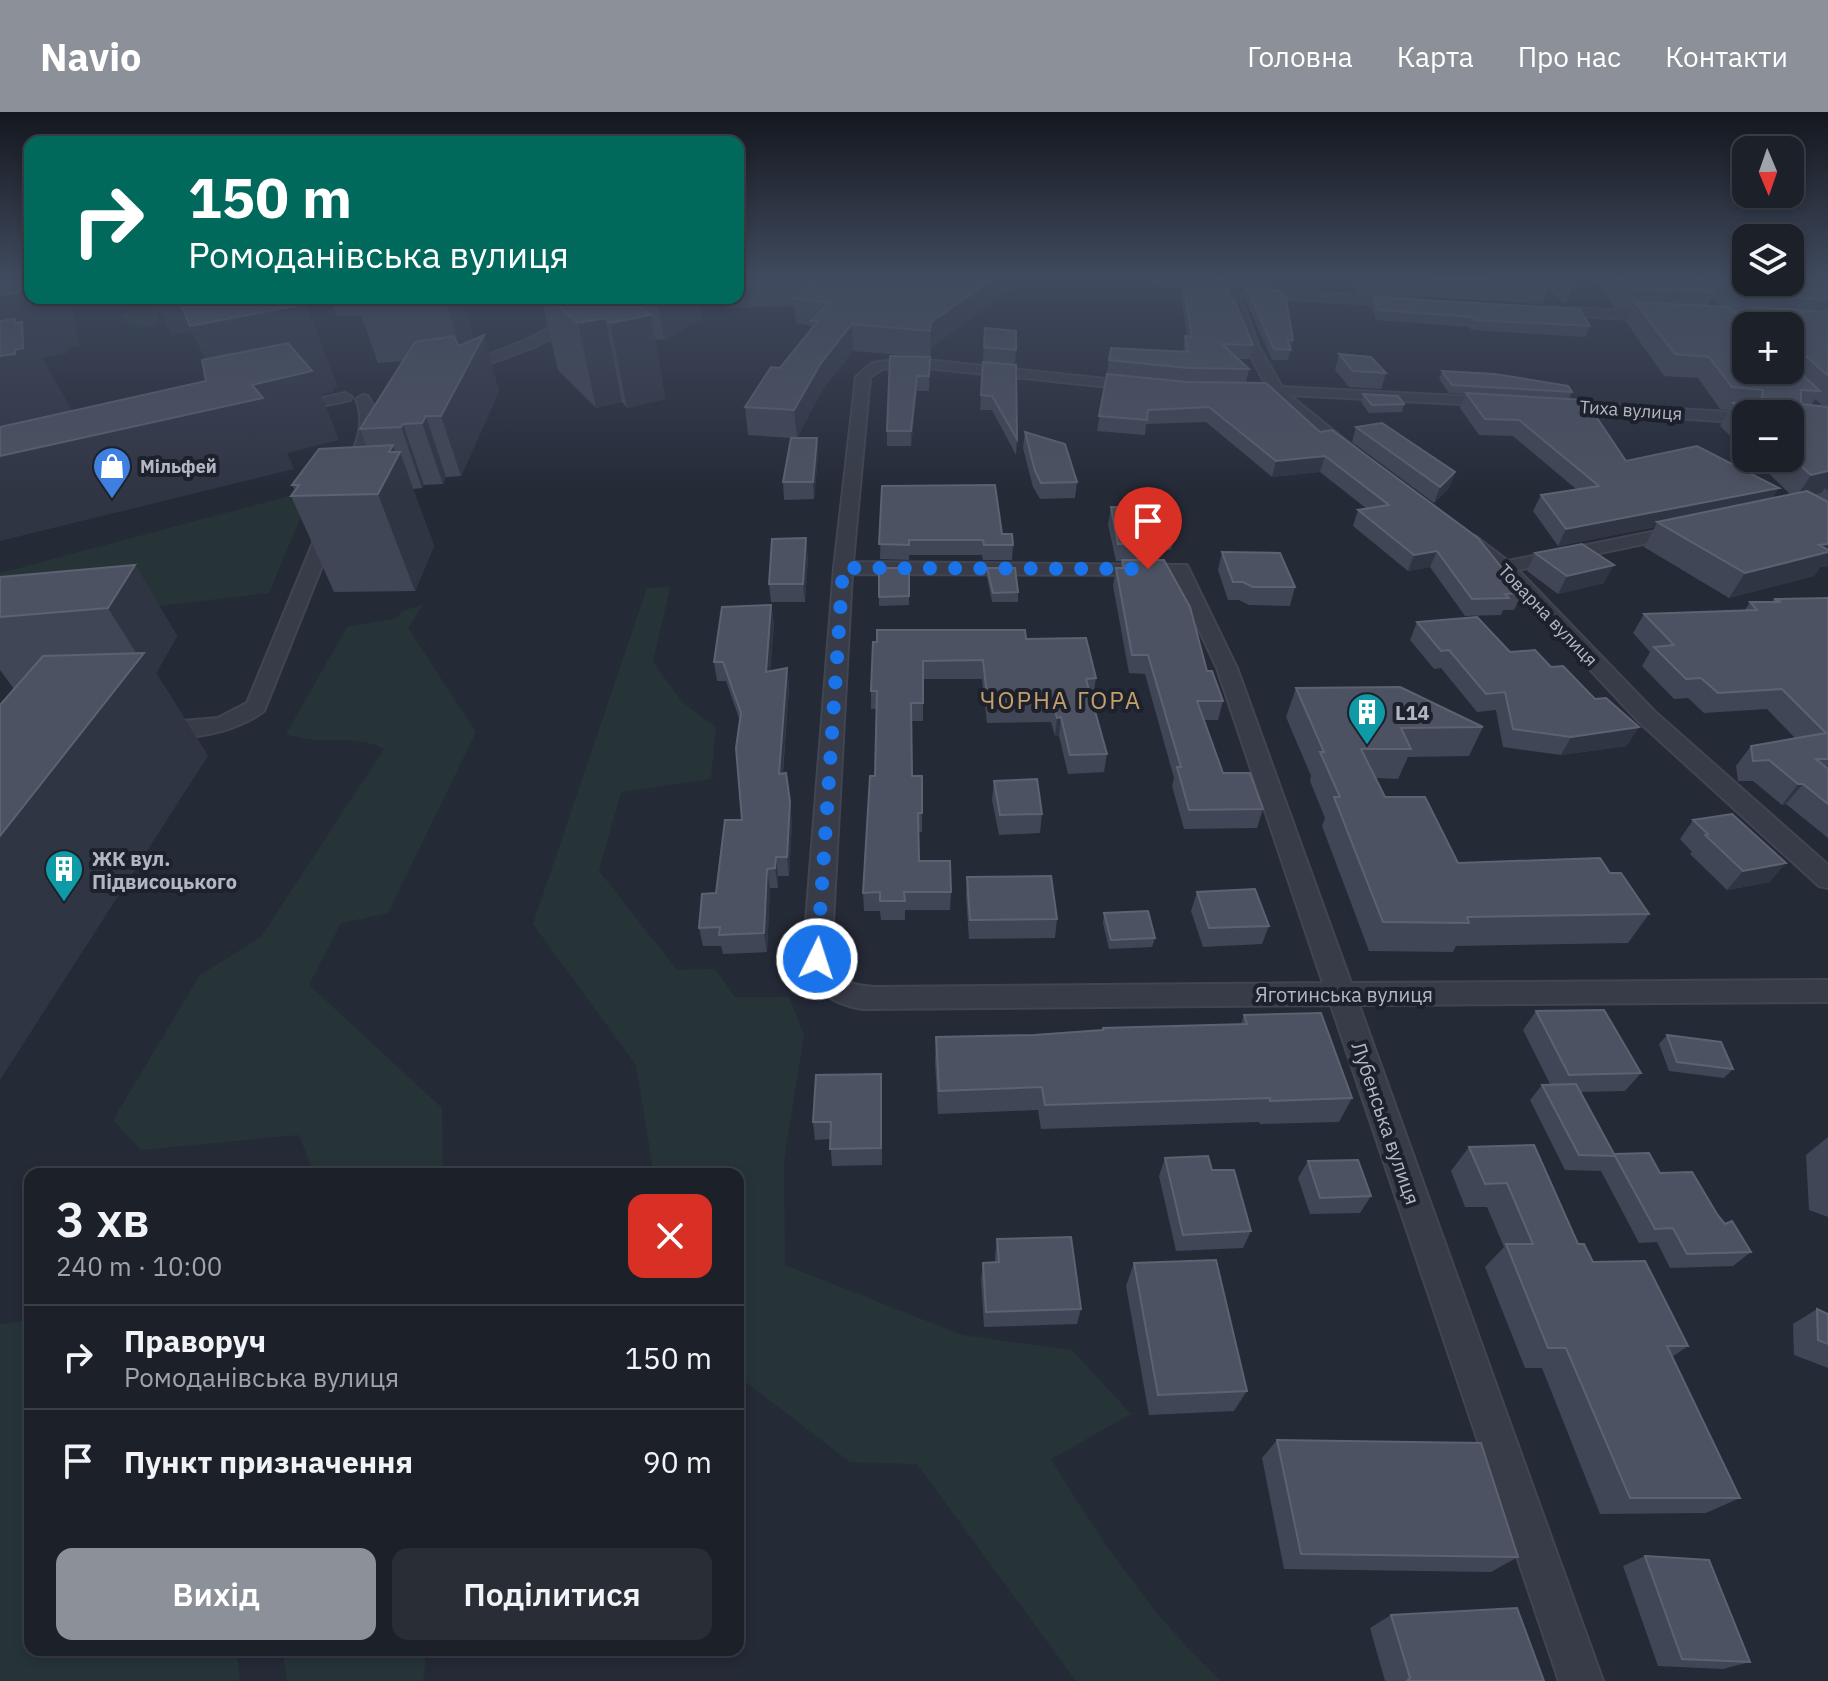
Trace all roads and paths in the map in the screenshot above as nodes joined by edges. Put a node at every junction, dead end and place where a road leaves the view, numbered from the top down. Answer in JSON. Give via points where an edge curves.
{"nodes":[{"id":1,"x":520,"y":347,"type":"edge"},
{"id":2,"x":1253,"y":347,"type":"edge"},
{"id":3,"x":440,"y":375,"type":"edge"},
{"id":4,"x":1160,"y":388,"type":"edge"},
{"id":5,"x":1276,"y":390,"type":"junction"},
{"id":6,"x":1224,"y":391,"type":"edge"},
{"id":7,"x":273,"y":413,"type":"edge"},
{"id":8,"x":1732,"y":417,"type":"edge"},
{"id":9,"x":1371,"y":466,"type":"edge"},
{"id":10,"x":1705,"y":526,"type":"edge"},
{"id":11,"x":1455,"y":529,"type":"edge"},
{"id":12,"x":1505,"y":567,"type":"junction"},
{"id":13,"x":843,"y":568,"type":"junction"},
{"id":14,"x":138,"y":729,"type":"edge"},
{"id":15,"x":1828,"y":879,"type":"edge"},
{"id":16,"x":1828,"y":991,"type":"edge"},
{"id":17,"x":1341,"y":994,"type":"junction"},
{"id":18,"x":1581,"y":1681,"type":"edge"}],
"edges":[{"from":1,"to":3,"type":"street"},
{"from":2,"to":5,"type":"street"},
{"from":4,"to":13,"type":"street","via":[[908,362],[867,371]]},
{"from":5,"to":6,"type":"street","name":"Тиха вулиця"},
{"from":5,"to":8,"type":"street","name":"Тиха вулиця"},
{"from":5,"to":9,"type":"street"},
{"from":7,"to":14,"type":"street","via":[[366,394],[370,424],[256,706],[245,716],[214,726]]},
{"from":10,"to":12,"type":"street"},
{"from":11,"to":12,"type":"street","name":"Товарна вулиця"},
{"from":12,"to":15,"type":"street","name":"Товарна вулиця","via":[[1646,716]]},
{"from":13,"to":17,"type":"street","name":"Лубенська вулиця","via":[[1180,569],[1227,668]]},
{"from":13,"to":17,"type":"street","name":"Яготинська вулиця","via":[[817,959],[833,990],[860,997]]},
{"from":16,"to":17,"type":"street","name":"Яготинська вулиця"},
{"from":17,"to":18,"type":"street","name":"Лубенська вулиця"}]}
